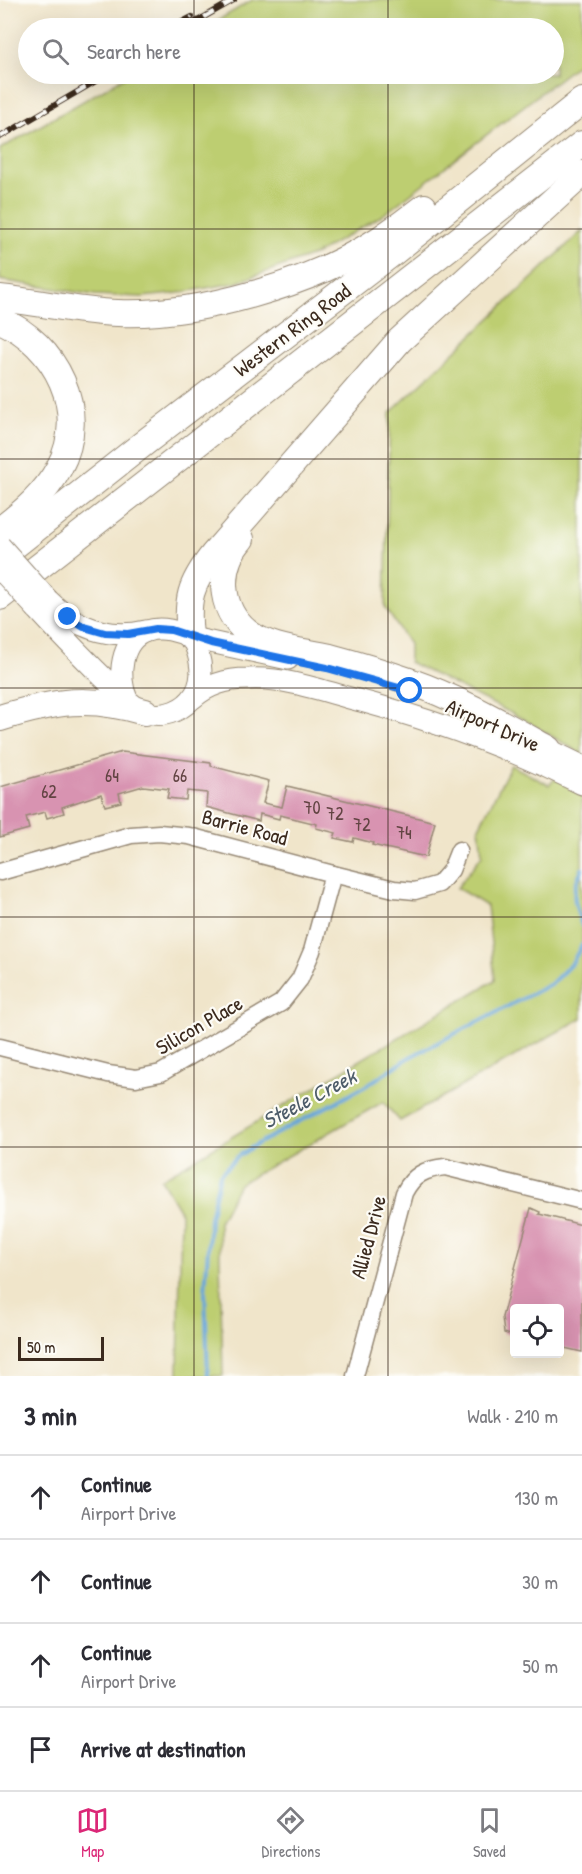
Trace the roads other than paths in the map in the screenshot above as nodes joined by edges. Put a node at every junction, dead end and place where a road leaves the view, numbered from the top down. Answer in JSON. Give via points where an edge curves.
{"nodes":[{"id":1,"x":582,"y":85,"type":"edge"},
{"id":2,"x":582,"y":101,"type":"edge"},
{"id":3,"x":582,"y":144,"type":"edge"},
{"id":4,"x":582,"y":174,"type":"edge"},
{"id":5,"x":0,"y":298,"type":"edge"},
{"id":6,"x":0,"y":320,"type":"edge"},
{"id":7,"x":318,"y":435,"type":"junction"},
{"id":8,"x":0,"y":530,"type":"edge"},
{"id":9,"x":0,"y":546,"type":"edge"},
{"id":10,"x":0,"y":557,"type":"edge"},
{"id":11,"x":0,"y":569,"type":"edge"},
{"id":12,"x":0,"y":597,"type":"edge"},
{"id":13,"x":43,"y":604,"type":"junction"},
{"id":14,"x":146,"y":631,"type":"junction"},
{"id":15,"x":191,"y":637,"type":"junction"},
{"id":16,"x":193,"y":698,"type":"junction"},
{"id":17,"x":136,"y":706,"type":"junction"},
{"id":18,"x":0,"y":718,"type":"edge"},
{"id":19,"x":564,"y":762,"type":"edge"},
{"id":20,"x":582,"y":784,"type":"edge"},
{"id":21,"x":459,"y":850,"type":"dead end"},
{"id":22,"x":0,"y":872,"type":"edge"},
{"id":23,"x":333,"y":874,"type":"junction"},
{"id":24,"x":0,"y":1047,"type":"edge"},
{"id":25,"x":582,"y":1201,"type":"edge"},
{"id":26,"x":355,"y":1376,"type":"edge"}],
"edges":[{"from":1,"to":5,"type":"highway","via":[[379,240],[290,282],[226,301],[158,312],[83,311]]},
{"from":2,"to":10,"type":"highway","name":"Western Ring Road"},
{"from":3,"to":12,"type":"highway","name":"Western Ring Road"},
{"from":4,"to":7,"type":"highway","via":[[399,341]]},
{"from":6,"to":8,"type":"highway","via":[[30,337],[53,362],[65,388],[70,422],[66,452],[51,481],[39,498]]},
{"from":7,"to":15,"type":"highway","via":[[203,567],[187,612]]},
{"from":7,"to":19,"type":"highway","via":[[230,555],[223,580],[233,615],[246,631],[263,641],[410,681],[485,713]]},
{"from":9,"to":13,"type":"main road","bridge":true},
{"from":11,"to":13,"type":"main road","bridge":true},
{"from":13,"to":14,"type":"main road","via":[[95,630],[115,634]]},
{"from":13,"to":17,"type":"main road","via":[[74,649]]},
{"from":14,"to":15,"type":"main road","via":[[171,630]]},
{"from":14,"to":17,"type":"main road","via":[[135,639],[123,660],[122,682]]},
{"from":15,"to":16,"type":"main road","via":[[199,653],[201,677]]},
{"from":15,"to":19,"type":"main road","name":"Airport Drive","via":[[399,688],[480,717]]},
{"from":16,"to":17,"type":"main road","via":[[174,712],[164,714]]},
{"from":16,"to":19,"type":"main road","name":"Airport Drive","via":[[210,686],[235,680],[279,681],[416,716],[507,749]]},
{"from":17,"to":18,"type":"highway","via":[[79,701],[50,704]]},
{"from":19,"to":20,"type":"main road","name":"Airport Drive"},
{"from":21,"to":23,"type":"street","name":"Barrie Road","via":[[451,870],[439,884],[415,891]]},
{"from":22,"to":23,"type":"street","name":"Barrie Road","via":[[131,835],[159,833],[189,836]]},
{"from":23,"to":24,"type":"street","name":"Silicon Place","via":[[312,951],[300,979],[281,1003],[161,1073],[136,1078],[108,1074]]},
{"from":25,"to":26,"type":"street","name":"Allied Drive","via":[[444,1167],[428,1169],[414,1177],[404,1193]]}]}
